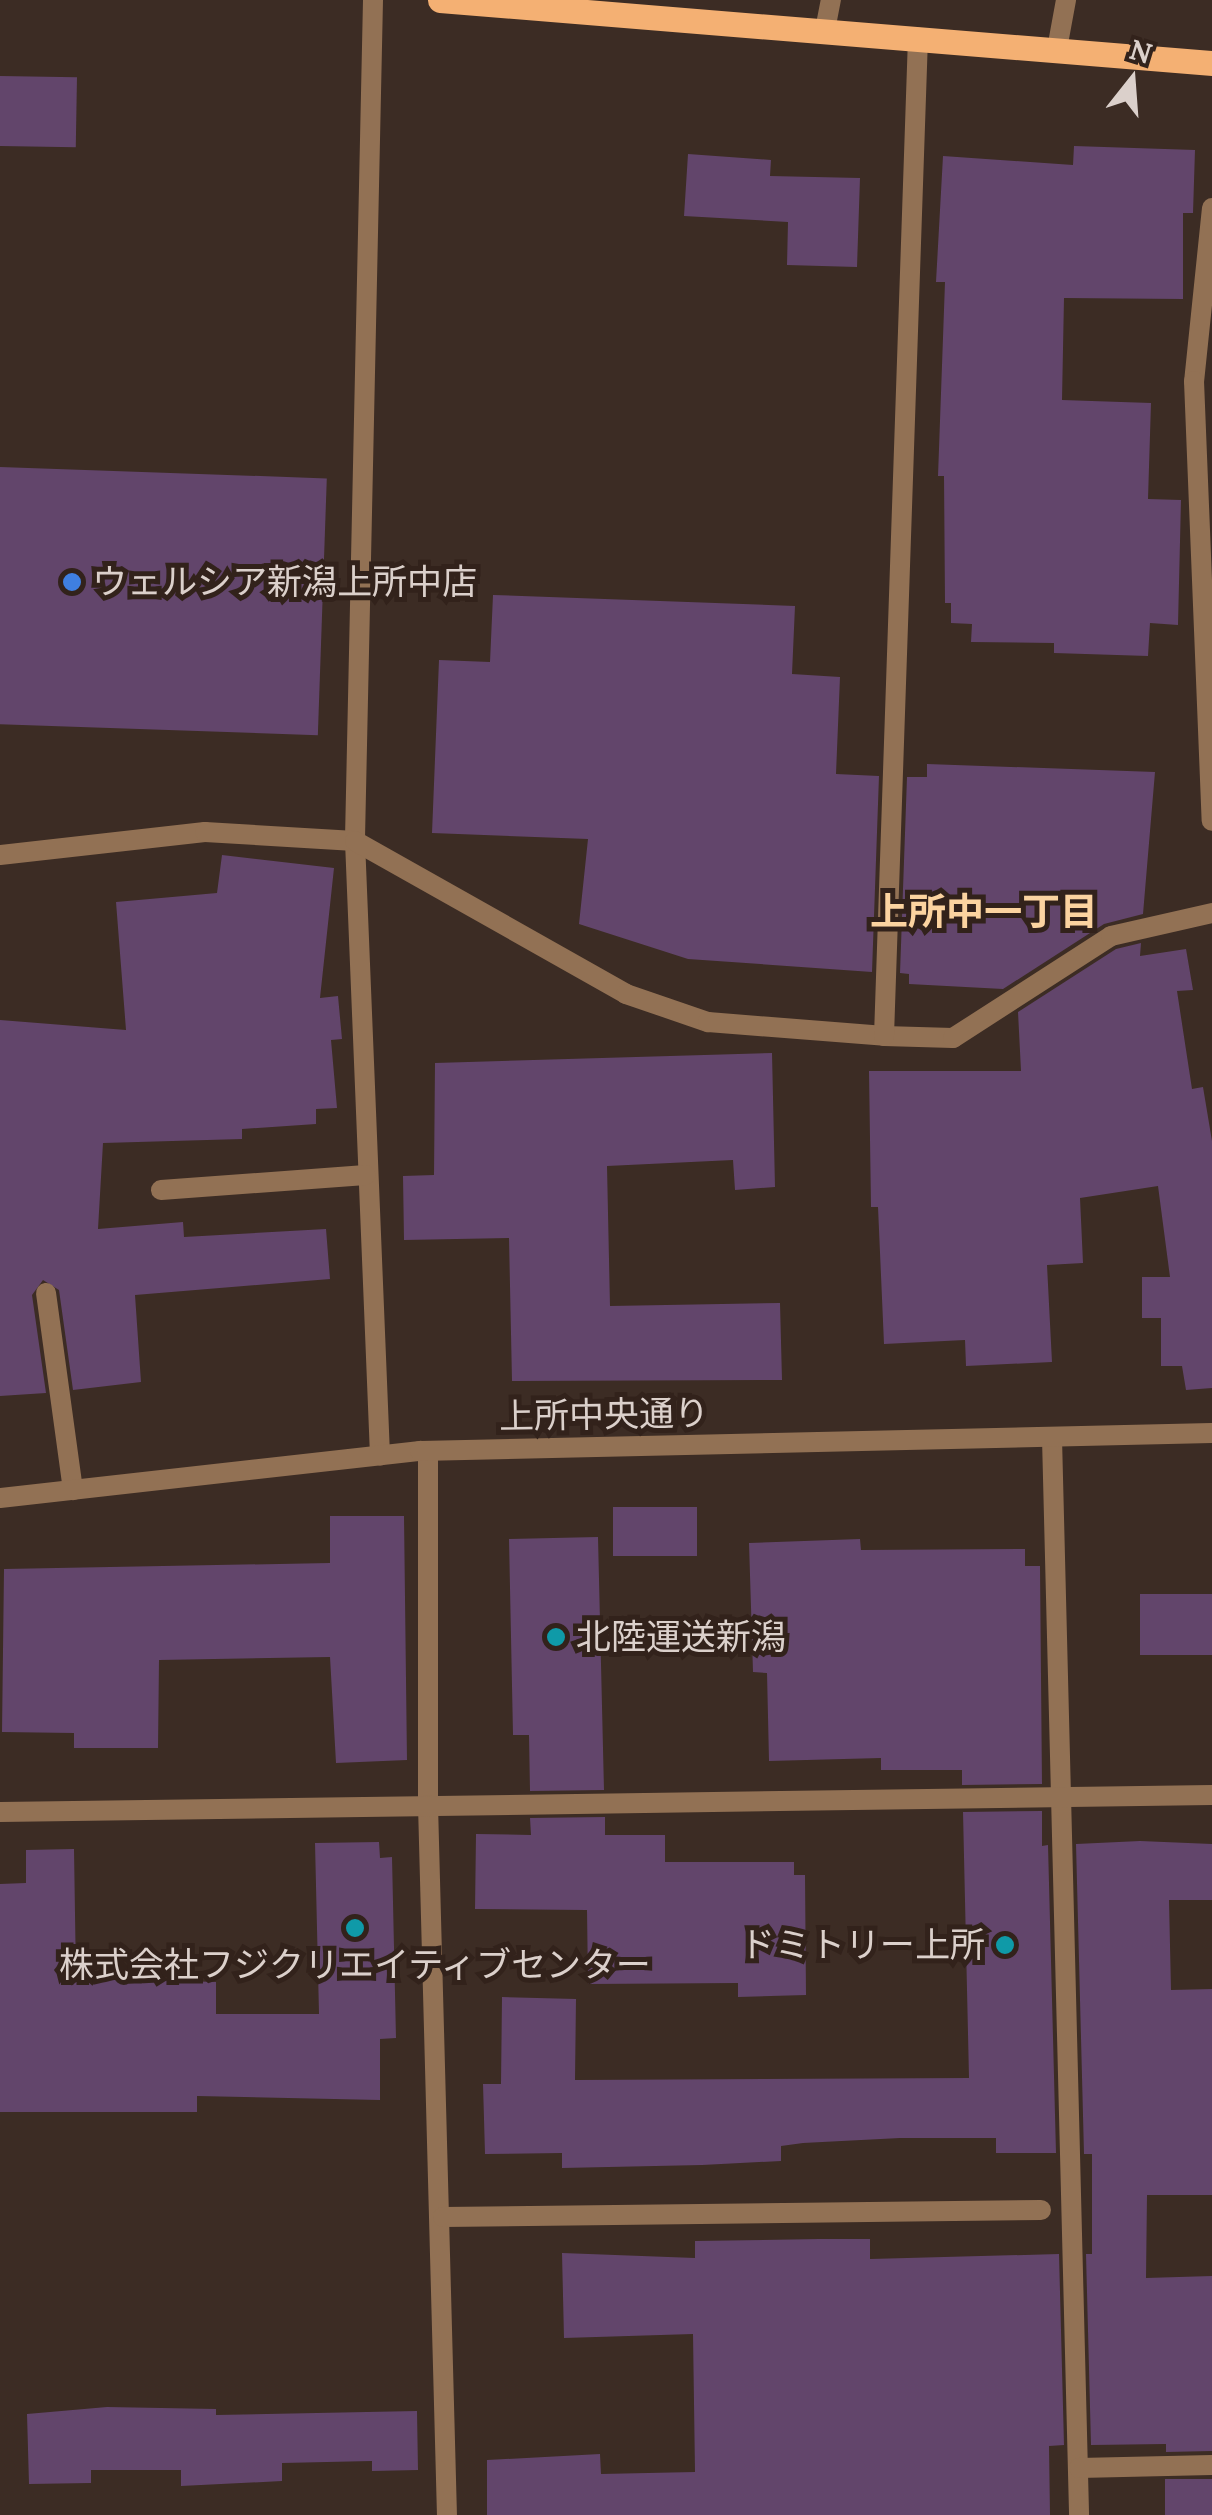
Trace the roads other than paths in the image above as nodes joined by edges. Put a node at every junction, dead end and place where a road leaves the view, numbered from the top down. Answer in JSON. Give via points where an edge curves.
{"nodes":[{"id":1,"x":374,"y":0,"type":"edge"},
{"id":2,"x":440,"y":0,"type":"edge"},
{"id":3,"x":831,"y":0,"type":"edge"},
{"id":4,"x":1066,"y":0,"type":"edge"},
{"id":5,"x":504,"y":2,"type":"edge"},
{"id":6,"x":825,"y":30,"type":"junction"},
{"id":7,"x":918,"y":38,"type":"junction"},
{"id":8,"x":1057,"y":49,"type":"junction"},
{"id":9,"x":1212,"y":63,"type":"edge"},
{"id":10,"x":1212,"y":208,"type":"edge"},
{"id":11,"x":1212,"y":820,"type":"edge"},
{"id":12,"x":355,"y":841,"type":"junction"},
{"id":13,"x":0,"y":855,"type":"edge"},
{"id":14,"x":1212,"y":914,"type":"edge"},
{"id":15,"x":884,"y":1036,"type":"junction"},
{"id":16,"x":365,"y":1175,"type":"junction"},
{"id":17,"x":161,"y":1190,"type":"dead end"},
{"id":18,"x":46,"y":1294,"type":"dead end"},
{"id":19,"x":1212,"y":1432,"type":"edge"},
{"id":20,"x":1052,"y":1438,"type":"junction"},
{"id":21,"x":428,"y":1451,"type":"junction"},
{"id":22,"x":380,"y":1456,"type":"junction"},
{"id":23,"x":73,"y":1490,"type":"junction"},
{"id":24,"x":0,"y":1498,"type":"edge"},
{"id":25,"x":1212,"y":1794,"type":"edge"},
{"id":26,"x":1056,"y":1798,"type":"junction"},
{"id":27,"x":428,"y":1805,"type":"junction"},
{"id":28,"x":0,"y":1812,"type":"edge"},
{"id":29,"x":1041,"y":2210,"type":"dead end"},
{"id":30,"x":444,"y":2217,"type":"junction"},
{"id":31,"x":1212,"y":2465,"type":"edge"},
{"id":32,"x":1078,"y":2468,"type":"junction"},
{"id":33,"x":447,"y":2515,"type":"edge"},
{"id":34,"x":1078,"y":2515,"type":"edge"}],
"edges":[{"from":1,"to":12,"type":"street"},
{"from":2,"to":5,"type":"main road"},
{"from":3,"to":6,"type":"street"},
{"from":4,"to":8,"type":"street"},
{"from":5,"to":6,"type":"main road"},
{"from":6,"to":7,"type":"main road"},
{"from":7,"to":8,"type":"main road"},
{"from":7,"to":15,"type":"street"},
{"from":8,"to":9,"type":"main road"},
{"from":10,"to":11,"type":"street","via":[[1194,381]]},
{"from":12,"to":13,"type":"street","via":[[205,832]]},
{"from":12,"to":15,"type":"street","via":[[626,994],[708,1022]]},
{"from":12,"to":16,"type":"street"},
{"from":14,"to":15,"type":"street","via":[[1111,936],[953,1038]]},
{"from":16,"to":17,"type":"street"},
{"from":16,"to":22,"type":"street"},
{"from":18,"to":23,"type":"street"},
{"from":19,"to":20,"type":"street","name":"上所中央通り"},
{"from":20,"to":21,"type":"street","name":"上所中央通り"},
{"from":20,"to":26,"type":"street"},
{"from":21,"to":22,"type":"street","name":"上所中央通り"},
{"from":21,"to":27,"type":"street"},
{"from":22,"to":23,"type":"street","name":"上所中央通り"},
{"from":23,"to":24,"type":"street","name":"上所中央通り"},
{"from":25,"to":26,"type":"street"},
{"from":26,"to":27,"type":"street"},
{"from":26,"to":32,"type":"street"},
{"from":27,"to":28,"type":"street"},
{"from":27,"to":30,"type":"street"},
{"from":29,"to":30,"type":"street"},
{"from":30,"to":33,"type":"street"},
{"from":31,"to":32,"type":"street"},
{"from":32,"to":34,"type":"street"}]}
